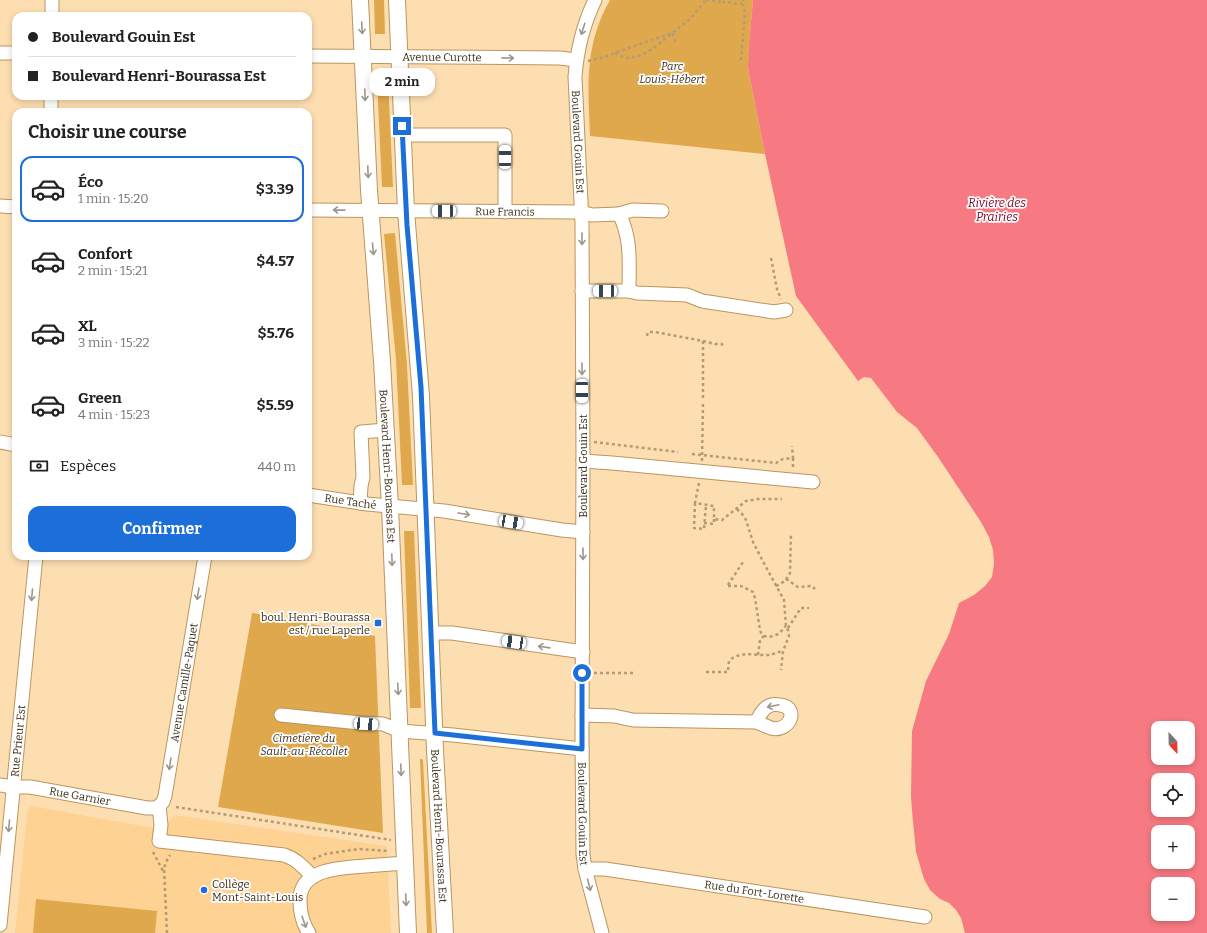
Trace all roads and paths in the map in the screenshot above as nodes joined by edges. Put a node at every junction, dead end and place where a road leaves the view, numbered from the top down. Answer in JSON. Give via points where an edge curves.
{"nodes":[{"id":1,"x":52,"y":0,"type":"edge"},
{"id":2,"x":360,"y":0,"type":"edge"},
{"id":3,"x":396,"y":0,"type":"edge"},
{"id":4,"x":595,"y":0,"type":"edge"},
{"id":5,"x":706,"y":0,"type":"edge"},
{"id":6,"x":743,"y":0,"type":"edge"},
{"id":7,"x":722,"y":1,"type":"edge"},
{"id":8,"x":742,"y":4,"type":"junction"},
{"id":9,"x":52,"y":12,"type":"edge"},
{"id":10,"x":672,"y":33,"type":"junction"},
{"id":11,"x":675,"y":43,"type":"dead end"},
{"id":12,"x":0,"y":53,"type":"edge"},
{"id":13,"x":12,"y":53,"type":"edge"},
{"id":14,"x":614,"y":53,"type":"junction"},
{"id":15,"x":312,"y":56,"type":"edge"},
{"id":16,"x":363,"y":56,"type":"junction"},
{"id":17,"x":399,"y":56,"type":"junction"},
{"id":18,"x":582,"y":60,"type":"junction"},
{"id":19,"x":741,"y":60,"type":"dead end"},
{"id":20,"x":403,"y":134,"type":"junction"},
{"id":21,"x":0,"y":206,"type":"edge"},
{"id":22,"x":12,"y":207,"type":"edge"},
{"id":23,"x":312,"y":210,"type":"edge"},
{"id":24,"x":370,"y":211,"type":"junction"},
{"id":25,"x":406,"y":211,"type":"junction"},
{"id":26,"x":662,"y":211,"type":"dead end"},
{"id":27,"x":505,"y":212,"type":"junction"},
{"id":28,"x":581,"y":212,"type":"junction"},
{"id":29,"x":619,"y":214,"type":"junction"},
{"id":30,"x":771,"y":258,"type":"dead end"},
{"id":31,"x":582,"y":291,"type":"junction"},
{"id":32,"x":629,"y":291,"type":"junction"},
{"id":33,"x":786,"y":310,"type":"joint"},
{"id":34,"x":648,"y":336,"type":"dead end"},
{"id":35,"x":703,"y":341,"type":"junction"},
{"id":36,"x":722,"y":347,"type":"dead end"},
{"id":37,"x":703,"y":399,"type":"dead end"},
{"id":38,"x":703,"y":404,"type":"dead end"},
{"id":39,"x":386,"y":430,"type":"junction"},
{"id":40,"x":0,"y":442,"type":"edge"},
{"id":41,"x":593,"y":442,"type":"dead end"},
{"id":42,"x":12,"y":444,"type":"edge"},
{"id":43,"x":792,"y":446,"type":"dead end"},
{"id":44,"x":678,"y":452,"type":"dead end"},
{"id":45,"x":692,"y":454,"type":"dead end"},
{"id":46,"x":703,"y":455,"type":"junction"},
{"id":47,"x":583,"y":461,"type":"junction"},
{"id":48,"x":702,"y":465,"type":"dead end"},
{"id":49,"x":700,"y":478,"type":"dead end"},
{"id":50,"x":813,"y":482,"type":"dead end"},
{"id":51,"x":312,"y":497,"type":"edge"},
{"id":52,"x":782,"y":499,"type":"dead end"},
{"id":53,"x":360,"y":503,"type":"junction"},
{"id":54,"x":696,"y":503,"type":"junction"},
{"id":55,"x":706,"y":505,"type":"junction"},
{"id":56,"x":390,"y":506,"type":"junction"},
{"id":57,"x":737,"y":509,"type":"junction"},
{"id":58,"x":426,"y":510,"type":"junction"},
{"id":59,"x":714,"y":519,"type":"junction"},
{"id":60,"x":704,"y":523,"type":"junction"},
{"id":61,"x":583,"y":532,"type":"junction"},
{"id":62,"x":791,"y":534,"type":"dead end"},
{"id":63,"x":35,"y":560,"type":"edge"},
{"id":64,"x":204,"y":560,"type":"edge"},
{"id":65,"x":743,"y":562,"type":"dead end"},
{"id":66,"x":786,"y":579,"type":"junction"},
{"id":67,"x":776,"y":586,"type":"junction"},
{"id":68,"x":815,"y":589,"type":"dead end"},
{"id":69,"x":809,"y":608,"type":"dead end"},
{"id":70,"x":787,"y":627,"type":"junction"},
{"id":71,"x":431,"y":632,"type":"junction"},
{"id":72,"x":764,"y":636,"type":"junction"},
{"id":73,"x":783,"y":651,"type":"junction"},
{"id":74,"x":583,"y":652,"type":"junction"},
{"id":75,"x":758,"y":655,"type":"junction"},
{"id":76,"x":782,"y":670,"type":"dead end"},
{"id":77,"x":706,"y":672,"type":"dead end"},
{"id":78,"x":594,"y":673,"type":"dead end"},
{"id":79,"x":633,"y":673,"type":"dead end"},
{"id":80,"x":281,"y":714,"type":"dead end"},
{"id":81,"x":582,"y":716,"type":"junction"},
{"id":82,"x":756,"y":722,"type":"dead end"},
{"id":83,"x":400,"y":731,"type":"junction"},
{"id":84,"x":435,"y":733,"type":"junction"},
{"id":85,"x":582,"y":749,"type":"junction"},
{"id":86,"x":6,"y":786,"type":"edge"},
{"id":87,"x":159,"y":806,"type":"junction"},
{"id":88,"x":176,"y":807,"type":"dead end"},
{"id":89,"x":388,"y":839,"type":"dead end"},
{"id":90,"x":387,"y":850,"type":"dead end"},
{"id":91,"x":173,"y":853,"type":"dead end"},
{"id":92,"x":310,"y":861,"type":"dead end"},
{"id":93,"x":405,"y":863,"type":"junction"},
{"id":94,"x":584,"y":869,"type":"junction"},
{"id":95,"x":313,"y":877,"type":"junction"},
{"id":96,"x":925,"y":917,"type":"dead end"},
{"id":97,"x":0,"y":925,"type":"edge"},
{"id":98,"x":167,"y":933,"type":"edge"},
{"id":99,"x":309,"y":933,"type":"edge"},
{"id":100,"x":408,"y":933,"type":"edge"},
{"id":101,"x":445,"y":933,"type":"edge"},
{"id":102,"x":602,"y":933,"type":"edge"}],
"edges":[{"from":1,"to":9,"type":"street"},
{"from":2,"to":16,"type":"main road","name":"Boulevard Henri-Bourassa Est","one_way":true},
{"from":3,"to":17,"type":"main road","name":"Boulevard Henri-Bourassa Est"},
{"from":4,"to":18,"type":"street","name":"Boulevard Gouin Est","one_way":true,"via":[[580,42]]},
{"from":5,"to":7,"type":"path"},
{"from":5,"to":10,"type":"path","via":[[690,19]]},
{"from":6,"to":8,"type":"path"},
{"from":7,"to":8,"type":"path"},
{"from":8,"to":19,"type":"path","via":[[745,14]]},
{"from":10,"to":11,"type":"path"},
{"from":10,"to":14,"type":"path"},
{"from":10,"to":14,"type":"path","via":[[649,51],[633,58],[621,57]]},
{"from":12,"to":13,"type":"street"},
{"from":14,"to":18,"type":"path","via":[[597,60]]},
{"from":15,"to":16,"type":"street","name":"Avenue Curotte"},
{"from":16,"to":17,"type":"street","name":"Avenue Curotte"},
{"from":16,"to":24,"type":"main road","name":"Boulevard Henri-Bourassa Est","one_way":true},
{"from":17,"to":18,"type":"street","name":"Avenue Curotte","one_way":true},
{"from":17,"to":20,"type":"main road","name":"Boulevard Henri-Bourassa Est"},
{"from":18,"to":28,"type":"street","name":"Boulevard Gouin Est","via":[[575,77]]},
{"from":20,"to":25,"type":"main road","name":"Boulevard Henri-Bourassa Est"},
{"from":20,"to":27,"type":"street","via":[[505,135]]},
{"from":21,"to":22,"type":"street"},
{"from":24,"to":23,"type":"street","name":"Rue Francis","one_way":true},
{"from":24,"to":25,"type":"street","name":"Rue Francis"},
{"from":24,"to":39,"type":"main road","name":"Boulevard Henri-Bourassa Est","one_way":true},
{"from":25,"to":27,"type":"street","name":"Rue Francis"},
{"from":25,"to":58,"type":"main road","name":"Boulevard Henri-Bourassa Est","via":[[420,378]]},
{"from":26,"to":29,"type":"street","name":"Rue Francis","via":[[633,210]]},
{"from":27,"to":28,"type":"street","name":"Rue Francis"},
{"from":28,"to":29,"type":"street","name":"Rue Francis","via":[[592,215]]},
{"from":28,"to":31,"type":"street","name":"Boulevard Gouin Est","one_way":true},
{"from":29,"to":32,"type":"street","via":[[628,242]]},
{"from":30,"to":33,"type":"path","via":[[777,289]]},
{"from":31,"to":32,"type":"street"},
{"from":31,"to":47,"type":"street","name":"Boulevard Gouin Est","one_way":true},
{"from":32,"to":33,"type":"street","via":[[686,295],[702,301],[774,312]]},
{"from":34,"to":35,"type":"path","via":[[648,332],[655,332]]},
{"from":35,"to":36,"type":"path","via":[[722,344]]},
{"from":35,"to":37,"type":"path"},
{"from":38,"to":46,"type":"path"},
{"from":39,"to":53,"type":"street","via":[[361,432],[363,477]]},
{"from":39,"to":56,"type":"main road","name":"Boulevard Henri-Bourassa Est"},
{"from":40,"to":42,"type":"street"},
{"from":41,"to":44,"type":"path"},
{"from":43,"to":46,"type":"path","via":[[793,458],[776,463]]},
{"from":45,"to":46,"type":"path"},
{"from":46,"to":48,"type":"path"},
{"from":47,"to":50,"type":"street"},
{"from":47,"to":61,"type":"street","name":"Boulevard Gouin Est"},
{"from":49,"to":54,"type":"path"},
{"from":51,"to":53,"type":"street","name":"Rue Taché"},
{"from":52,"to":57,"type":"path","via":[[752,500],[742,503]]},
{"from":53,"to":56,"type":"street","name":"Rue Taché"},
{"from":54,"to":55,"type":"path"},
{"from":54,"to":60,"type":"path","via":[[694,528],[704,529]]},
{"from":55,"to":59,"type":"path","via":[[714,506]]},
{"from":55,"to":60,"type":"path"},
{"from":56,"to":58,"type":"street","name":"Rue Taché"},
{"from":56,"to":83,"type":"main road","name":"Boulevard Henri-Bourassa Est","one_way":true},
{"from":57,"to":59,"type":"path","via":[[722,520]]},
{"from":57,"to":67,"type":"path","via":[[746,520],[753,542]]},
{"from":58,"to":61,"type":"street","name":"Rue Taché","one_way":true},
{"from":58,"to":71,"type":"main road","name":"Boulevard Henri-Bourassa Est"},
{"from":59,"to":60,"type":"path","via":[[714,524]]},
{"from":61,"to":74,"type":"street","name":"Boulevard Gouin Est","one_way":true},
{"from":62,"to":66,"type":"path","via":[[790,573]]},
{"from":63,"to":86,"type":"street","name":"Rue Prieur Est","one_way":true},
{"from":64,"to":87,"type":"street","name":"Avenue Camille-Paquet","one_way":true,"via":[[165,796]]},
{"from":65,"to":72,"type":"path","via":[[728,586],[741,586],[753,592],[761,633]]},
{"from":66,"to":67,"type":"path"},
{"from":66,"to":68,"type":"path","via":[[798,587],[812,586]]},
{"from":67,"to":70,"type":"path","via":[[784,600]]},
{"from":69,"to":70,"type":"path","via":[[801,608]]},
{"from":70,"to":72,"type":"path","via":[[778,634]]},
{"from":70,"to":73,"type":"path","via":[[789,636]]},
{"from":74,"to":71,"type":"street","one_way":true},
{"from":71,"to":84,"type":"main road","name":"Boulevard Henri-Bourassa Est"},
{"from":72,"to":75,"type":"path","via":[[760,640]]},
{"from":73,"to":75,"type":"path"},
{"from":73,"to":76,"type":"path"},
{"from":74,"to":81,"type":"street","name":"Boulevard Gouin Est"},
{"from":75,"to":77,"type":"path","via":[[736,656],[729,661],[728,672]]},
{"from":78,"to":79,"type":"path"},
{"from":80,"to":83,"type":"street","via":[[383,724]]},
{"from":81,"to":82,"type":"street","via":[[614,716],[633,720]]},
{"from":81,"to":85,"type":"street","name":"Boulevard Gouin Est"},
{"from":83,"to":84,"type":"street"},
{"from":83,"to":93,"type":"main road","name":"Boulevard Henri-Bourassa Est","one_way":true},
{"from":84,"to":85,"type":"street"},
{"from":84,"to":101,"type":"main road","name":"Boulevard Henri-Bourassa Est"},
{"from":85,"to":94,"type":"street","name":"Boulevard Gouin Est"},
{"from":86,"to":87,"type":"street","name":"Rue Garnier","via":[[30,787],[147,808]]},
{"from":86,"to":97,"type":"street","name":"Rue Prieur Est","one_way":true},
{"from":87,"to":95,"type":"street","via":[[159,841],[284,855],[299,863]]},
{"from":88,"to":89,"type":"path"},
{"from":90,"to":92,"type":"path","via":[[358,849],[325,854]]},
{"from":91,"to":98,"type":"path","via":[[164,868]]},
{"from":93,"to":95,"type":"street","via":[[336,869],[321,872]]},
{"from":93,"to":100,"type":"main road","name":"Boulevard Henri-Bourassa Est","one_way":true},
{"from":94,"to":96,"type":"street","name":"Rue du Fort-Lorette","via":[[605,869]]},
{"from":94,"to":102,"type":"street","name":"Boulevard Gouin Est","one_way":true},
{"from":95,"to":99,"type":"street","one_way":true,"via":[[304,885],[300,898],[302,919]]}]}
